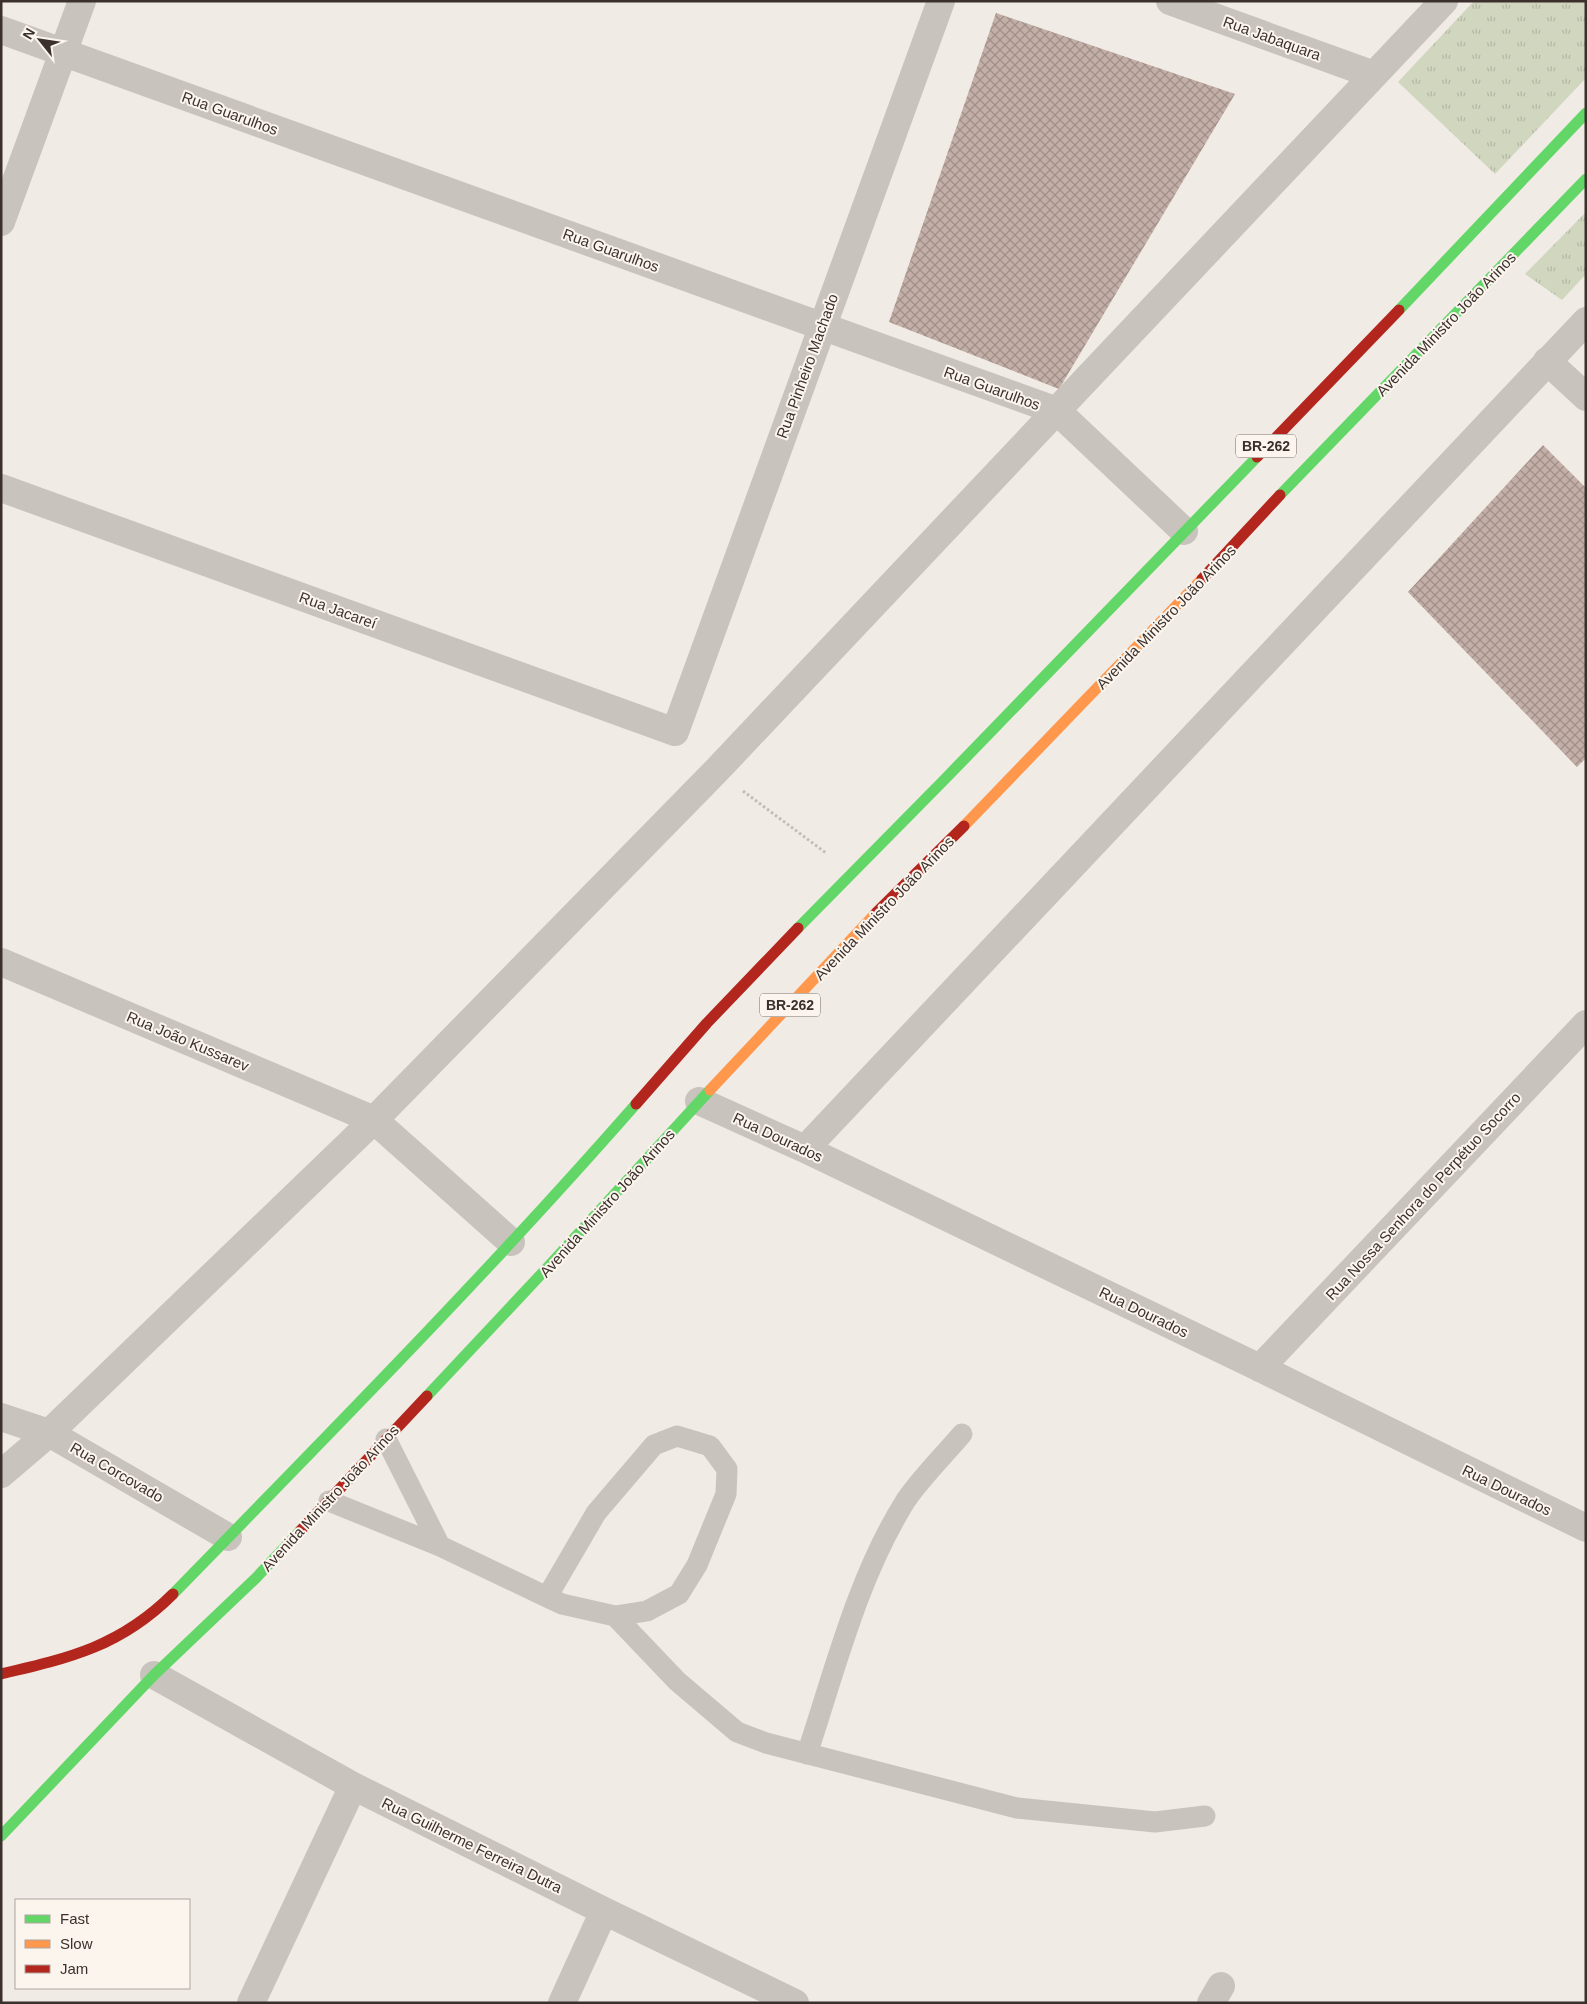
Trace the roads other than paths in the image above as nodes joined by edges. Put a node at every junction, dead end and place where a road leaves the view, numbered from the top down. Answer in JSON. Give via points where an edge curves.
{"nodes":[{"id":1,"x":82,"y":1,"type":"edge"},
{"id":2,"x":940,"y":1,"type":"edge"},
{"id":3,"x":1170,"y":1,"type":"edge"},
{"id":4,"x":1444,"y":1,"type":"edge"},
{"id":5,"x":1,"y":30,"type":"edge"},
{"id":6,"x":64,"y":53,"type":"junction"},
{"id":7,"x":1374,"y":75,"type":"junction"},
{"id":8,"x":1586,"y":113,"type":"edge"},
{"id":9,"x":1586,"y":179,"type":"edge"},
{"id":10,"x":1,"y":222,"type":"edge"},
{"id":11,"x":1586,"y":321,"type":"edge"},
{"id":12,"x":822,"y":326,"type":"junction"},
{"id":13,"x":1547,"y":361,"type":"junction"},
{"id":14,"x":1586,"y":397,"type":"edge"},
{"id":15,"x":1057,"y":411,"type":"junction"},
{"id":16,"x":1,"y":488,"type":"edge"},
{"id":17,"x":1184,"y":531,"type":"junction"},
{"id":18,"x":675,"y":732,"type":"joint"},
{"id":19,"x":1,"y":962,"type":"edge"},
{"id":20,"x":1586,"y":1024,"type":"edge"},
{"id":21,"x":699,"y":1101,"type":"junction"},
{"id":22,"x":374,"y":1120,"type":"junction"},
{"id":23,"x":805,"y":1149,"type":"junction"},
{"id":24,"x":511,"y":1242,"type":"junction"},
{"id":25,"x":1260,"y":1368,"type":"junction"},
{"id":26,"x":1,"y":1417,"type":"edge"},
{"id":27,"x":49,"y":1433,"type":"junction"},
{"id":28,"x":962,"y":1434,"type":"dead end"},
{"id":29,"x":386,"y":1439,"type":"junction"},
{"id":30,"x":1,"y":1474,"type":"edge"},
{"id":31,"x":329,"y":1501,"type":"junction"},
{"id":32,"x":1586,"y":1528,"type":"edge"},
{"id":33,"x":228,"y":1537,"type":"junction"},
{"id":34,"x":440,"y":1546,"type":"junction"},
{"id":35,"x":546,"y":1598,"type":"junction"},
{"id":36,"x":616,"y":1616,"type":"junction"},
{"id":37,"x":1,"y":1674,"type":"edge"},
{"id":38,"x":154,"y":1674,"type":"junction"},
{"id":39,"x":807,"y":1754,"type":"junction"},
{"id":40,"x":353,"y":1786,"type":"junction"},
{"id":41,"x":1205,"y":1816,"type":"dead end"},
{"id":42,"x":1,"y":1836,"type":"edge"},
{"id":43,"x":604,"y":1911,"type":"junction"},
{"id":44,"x":251,"y":2003,"type":"edge"},
{"id":45,"x":562,"y":2003,"type":"edge"},
{"id":46,"x":796,"y":2003,"type":"edge"}],
"edges":[{"from":1,"to":6,"type":"street"},
{"from":2,"to":12,"type":"street","name":"Rua Pinheiro Machado"},
{"from":3,"to":7,"type":"street","name":"Rua Jabaquara"},
{"from":4,"to":7,"type":"street"},
{"from":5,"to":6,"type":"street","name":"Rua Guarulhos"},
{"from":6,"to":10,"type":"street"},
{"from":6,"to":12,"type":"street","name":"Rua Guarulhos"},
{"from":7,"to":15,"type":"street"},
{"from":8,"to":17,"type":"highway","number":"BR-262"},
{"from":9,"to":21,"type":"highway","name":"Avenida Ministro João Arinos","number":"BR-262"},
{"from":11,"to":13,"type":"street"},
{"from":12,"to":15,"type":"street","name":"Rua Guarulhos"},
{"from":12,"to":18,"type":"street","name":"Rua Pinheiro Machado"},
{"from":13,"to":14,"type":"street"},
{"from":13,"to":23,"type":"street"},
{"from":15,"to":17,"type":"street","name":"Rua Guarulhos"},
{"from":15,"to":22,"type":"street","via":[[716,771]]},
{"from":16,"to":18,"type":"street","name":"Rua Jacareí"},
{"from":17,"to":24,"type":"highway","number":"BR-262","via":[[706,1023]]},
{"from":19,"to":22,"type":"street","name":"Rua João Kussarev"},
{"from":20,"to":25,"type":"street","name":"Rua Nossa Senhora do Perpétuo Socorro"},
{"from":21,"to":23,"type":"street","name":"Rua Dourados"},
{"from":21,"to":29,"type":"highway","name":"Avenida Ministro João Arinos","number":"BR-262"},
{"from":22,"to":24,"type":"street","name":"Rua João Kussarev"},
{"from":22,"to":27,"type":"street"},
{"from":23,"to":25,"type":"street","name":"Rua Dourados"},
{"from":24,"to":33,"type":"highway","number":"BR-262"},
{"from":25,"to":32,"type":"street","name":"Rua Dourados"},
{"from":26,"to":27,"type":"street","name":"Rua Corcovado"},
{"from":27,"to":30,"type":"street"},
{"from":27,"to":33,"type":"street","name":"Rua Corcovado"},
{"from":28,"to":39,"type":"lane","via":[[907,1499],[884,1538],[866,1579]]},
{"from":29,"to":31,"type":"highway","name":"Avenida Ministro João Arinos","number":"BR-262"},
{"from":29,"to":34,"type":"lane"},
{"from":31,"to":34,"type":"lane"},
{"from":31,"to":38,"type":"highway","name":"Avenida Ministro João Arinos","number":"BR-262","via":[[256,1578]]},
{"from":33,"to":37,"type":"highway","number":"BR-262","via":[[140,1624],[98,1647]]},
{"from":34,"to":35,"type":"lane"},
{"from":35,"to":36,"type":"lane"},
{"from":35,"to":36,"type":"lane","via":[[596,1513],[654,1445],[677,1436],[710,1446],[727,1469],[726,1494],[697,1565],[679,1594],[647,1611]]},
{"from":36,"to":39,"type":"lane","via":[[677,1681],[737,1732]]},
{"from":38,"to":40,"type":"street","name":"Rua Guilherme Ferreira Dutra"},
{"from":38,"to":42,"type":"highway","name":"Avenida Ministro João Arinos","number":"BR-262"},
{"from":39,"to":41,"type":"lane","via":[[1017,1808],[1155,1822]]},
{"from":40,"to":43,"type":"street","name":"Rua Guilherme Ferreira Dutra"},
{"from":40,"to":44,"type":"street"},
{"from":43,"to":45,"type":"street"},
{"from":43,"to":46,"type":"street","name":"Rua Guilherme Ferreira Dutra"}]}
